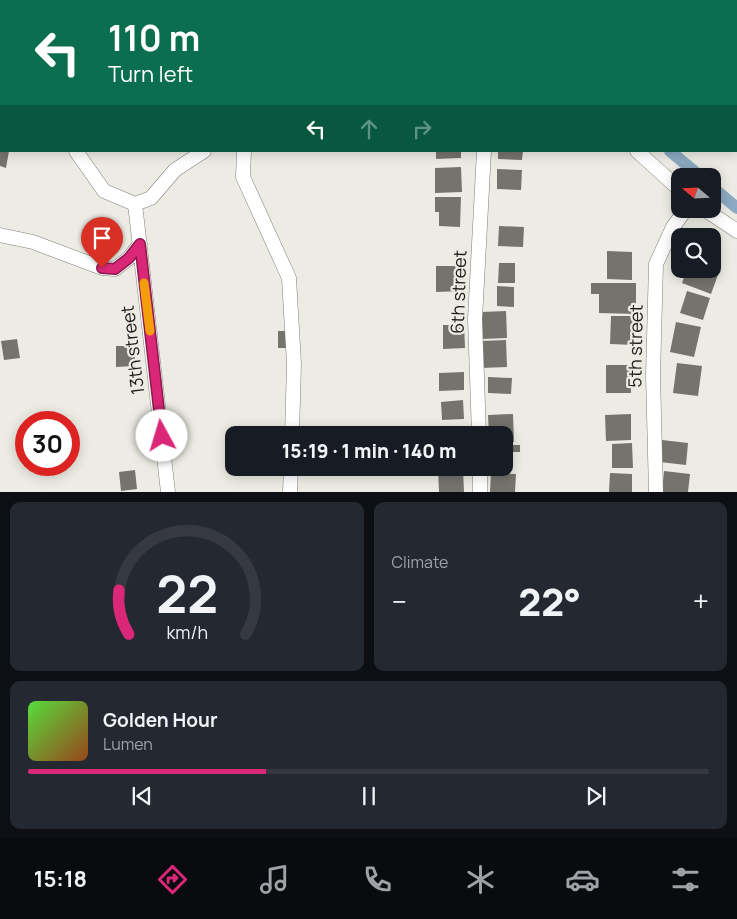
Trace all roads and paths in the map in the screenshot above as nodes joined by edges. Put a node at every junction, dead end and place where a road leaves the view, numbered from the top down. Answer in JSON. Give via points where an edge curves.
{"nodes":[{"id":1,"x":77,"y":152,"type":"edge"},
{"id":2,"x":202,"y":152,"type":"edge"},
{"id":3,"x":244,"y":152,"type":"edge"},
{"id":4,"x":484,"y":152,"type":"edge"},
{"id":5,"x":638,"y":152,"type":"edge"},
{"id":6,"x":671,"y":182,"type":"edge"},
{"id":7,"x":136,"y":204,"type":"junction"},
{"id":8,"x":680,"y":218,"type":"edge"},
{"id":9,"x":718,"y":218,"type":"edge"},
{"id":10,"x":737,"y":230,"type":"edge"},
{"id":11,"x":0,"y":235,"type":"edge"},
{"id":12,"x":140,"y":244,"type":"junction"},
{"id":13,"x":292,"y":426,"type":"edge"},
{"id":14,"x":479,"y":426,"type":"edge"},
{"id":15,"x":291,"y":476,"type":"edge"},
{"id":16,"x":480,"y":476,"type":"edge"},
{"id":17,"x":168,"y":492,"type":"edge"},
{"id":18,"x":290,"y":492,"type":"edge"},
{"id":19,"x":480,"y":492,"type":"edge"},
{"id":20,"x":656,"y":492,"type":"edge"}],
"edges":[{"from":1,"to":7,"type":"street","via":[[104,192]]},
{"from":2,"to":7,"type":"street","via":[[175,170],[151,198]]},
{"from":3,"to":13,"type":"street","via":[[243,177],[289,278],[294,364]]},
{"from":4,"to":14,"type":"street","name":"6th street","via":[[475,319]]},
{"from":5,"to":6,"type":"street"},
{"from":7,"to":12,"type":"street","name":"13th street"},
{"from":8,"to":20,"type":"street","name":"5th street","via":[[656,264],[653,375]]},
{"from":9,"to":10,"type":"street"},
{"from":11,"to":12,"type":"street","via":[[33,242],[102,268],[115,269]]},
{"from":12,"to":17,"type":"street","name":"13th street"},
{"from":15,"to":18,"type":"street"},
{"from":16,"to":19,"type":"street"}]}
